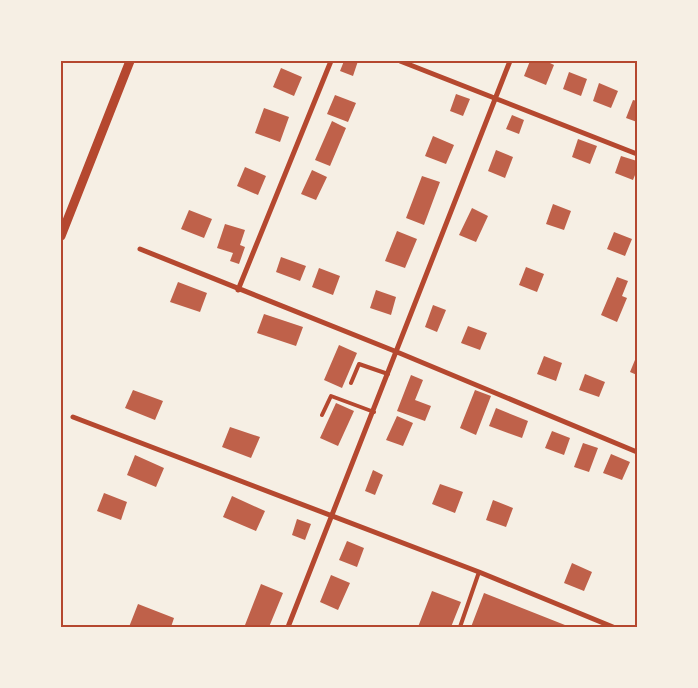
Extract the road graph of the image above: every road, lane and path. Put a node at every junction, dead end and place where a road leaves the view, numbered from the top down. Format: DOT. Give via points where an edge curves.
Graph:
graph roads {
  1 [pos="130,61"];
  2 [pos="331,61"];
  3 [pos="400,61"];
  4 [pos="510,61"];
  5 [pos="497,98"];
  6 [pos="637,154"];
  7 [pos="61,236"];
  8 [pos="140,250"];
  9 [pos="238,290"];
  10 [pos="397,352"];
  11 [pos="388,374"];
  12 [pos="351,383"];
  13 [pos="374,412"];
  14 [pos="322,415"];
  15 [pos="73,417"];
  16 [pos="637,452"];
  17 [pos="331,516"];
  18 [pos="479,572"];
  19 [pos="288,627"];
  20 [pos="460,627"];
  21 [pos="613,627"];
  1 -- 7 [label="street"];
  2 -- 9 [label="street"];
  3 -- 5 [label="street"];
  4 -- 5 [label="street"];
  5 -- 6 [label="street"];
  5 -- 10 [label="street"];
  8 -- 9 [label="street"];
  9 -- 10 [label="street"];
  10 -- 11 [label="street"];
  10 -- 16 [label="street"];
  11 -- 12 [label="lane" via="359,364"];
  11 -- 13 [label="street"];
  13 -- 14 [label="lane" via="330,396"];
  13 -- 17 [label="street"];
  15 -- 17 [label="street"];
  17 -- 18 [label="street"];
  17 -- 19 [label="street"];
  18 -- 20 [label="lane"];
  18 -- 21 [label="street"];
}
